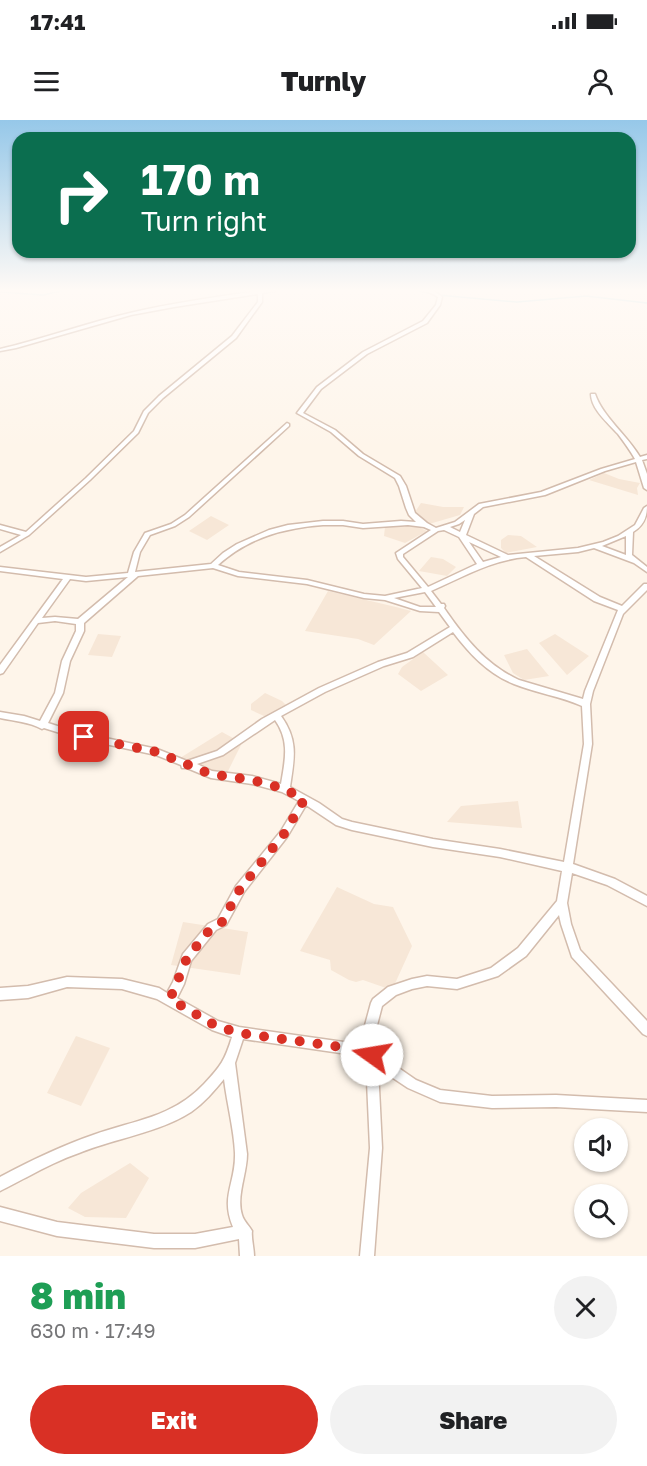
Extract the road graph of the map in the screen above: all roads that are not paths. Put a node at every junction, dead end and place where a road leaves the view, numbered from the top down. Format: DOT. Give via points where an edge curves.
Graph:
graph roads {
  1 [pos="38,342"];
  2 [pos="228,342"];
  3 [pos="385,342"];
  4 [pos="0,351"];
  5 [pos="593,395"];
  6 [pos="287,425"];
  7 [pos="647,457"];
  8 [pos="639,460"];
  9 [pos="647,488"];
  10 [pos="647,508"];
  11 [pos="471,511"];
  12 [pos="646,516"];
  13 [pos="425,526"];
  14 [pos="0,527"];
  15 [pos="440,529"];
  16 [pos="630,531"];
  17 [pos="27,534"];
  18 [pos="462,536"];
  19 [pos="596,546"];
  20 [pos="0,550"];
  21 [pos="526,555"];
  22 [pos="509,558"];
  23 [pos="633,561"];
  24 [pos="481,565"];
  25 [pos="213,566"];
  26 [pos="0,569"];
  27 [pos="647,570"];
  28 [pos="134,574"];
  29 [pos="67,578"];
  30 [pos="647,586"];
  31 [pos="429,589"];
  32 [pos="385,598"];
  33 [pos="441,606"];
  34 [pos="622,609"];
  35 [pos="37,621"];
  36 [pos="80,622"];
  37 [pos="454,628"];
  38 [pos="0,671"];
  39 [pos="586,704"];
  40 [pos="0,715"];
  41 [pos="276,715"];
  42 [pos="42,726"];
  43 [pos="185,765"];
  44 [pos="285,789"];
  45 [pos="304,800"];
  46 [pos="566,868"];
  47 [pos="647,901"];
  48 [pos="562,903"];
  49 [pos="0,994"];
  50 [pos="170,999"];
  51 [pos="647,1030"];
  52 [pos="239,1033"];
  53 [pos="372,1055"];
  54 [pos="229,1063"];
  55 [pos="647,1106"];
  56 [pos="0,1184"];
  57 [pos="0,1214"];
  58 [pos="245,1231"];
  59 [pos="247,1256"];
  60 [pos="367,1256"];
  1 -- 4 [label="street"];
  2 -- 17 [label="street" via="161,397 113,456"];
  3 -- 13 [label="street" via="319,388 300,413 398,477 408,507"];
  5 -- 8 [label="street" via="599,410"];
  6 -- 28 [label="street" via="187,516 145,536 137,552"];
  7 -- 8 [label="street"];
  8 -- 9 [label="street"];
  8 -- 11 [label="street" via="596,472 543,494 484,504"];
  10 -- 12 [label="street"];
  11 -- 15 [label="street" via="457,523"];
  11 -- 18 [label="street"];
  12 -- 16 [label="street"];
  13 -- 15 [label="street"];
  13 -- 25 [label="street" via="339,523 284,528 238,544"];
  14 -- 17 [label="street"];
  15 -- 18 [label="street"];
  15 -- 31 [label="street" via="399,553"];
  16 -- 19 [label="street"];
  16 -- 23 [label="street" via="629,556"];
  17 -- 20 [label="street"];
  18 -- 22 [label="street"];
  18 -- 24 [label="street"];
  19 -- 21 [label="street"];
  19 -- 23 [label="street"];
  21 -- 22 [label="street"];
  21 -- 34 [label="street" via="597,599"];
  22 -- 24 [label="street"];
  23 -- 27 [label="street"];
  24 -- 31 [label="street"];
  25 -- 28 [label="street"];
  25 -- 32 [label="street" via="238,574 307,582"];
  26 -- 29 [label="street"];
  28 -- 29 [label="street"];
  28 -- 36 [label="street"];
  29 -- 35 [label="street"];
  30 -- 34 [label="street"];
  31 -- 32 [label="street"];
  31 -- 33 [label="street"];
  32 -- 33 [label="street" via="427,610 438,610"];
  33 -- 37 [label="street"];
  34 -- 39 [label="street"];
  35 -- 36 [label="street"];
  35 -- 38 [label="street"];
  36 -- 42 [label="street" via="58,693"];
  37 -- 39 [label="street" via="481,658 506,677"];
  37 -- 41 [label="street" via="410,655 356,674"];
  39 -- 46 [label="street" via="588,744"];
  40 -- 42 [label="street"];
  41 -- 43 [label="street" via="227,749"];
  41 -- 44 [label="street" via="290,740"];
  42 -- 43 [label="street" via="157,752"];
  43 -- 44 [label="street"];
  44 -- 45 [label="street"];
  45 -- 46 [label="street" via="352,826"];
  45 -- 50 [label="street" via="284,834 240,889 222,922 212,927 187,958"];
  46 -- 47 [label="street" via="611,882"];
  46 -- 48 [label="street"];
  48 -- 51 [label="street" via="576,953"];
  48 -- 53 [label="street" via="531,943 494,972 457,984 412,984 384,995 371,1021"];
  49 -- 50 [label="street" via="67,982 112,983"];
  50 -- 52 [label="street" via="216,1026"];
  52 -- 53 [label="street" via="363,1050"];
  52 -- 54 [label="street"];
  53 -- 55 [label="street" via="422,1089 452,1099"];
  53 -- 60 [label="street" via="376,1148"];
  54 -- 56 [label="street" via="194,1104 179,1114 75,1148"];
  54 -- 58 [label="street" via="241,1156 234,1207 236,1219"];
  57 -- 58 [label="street" via="57,1229 154,1241 195,1241"];
  58 -- 59 [label="street"];
}
